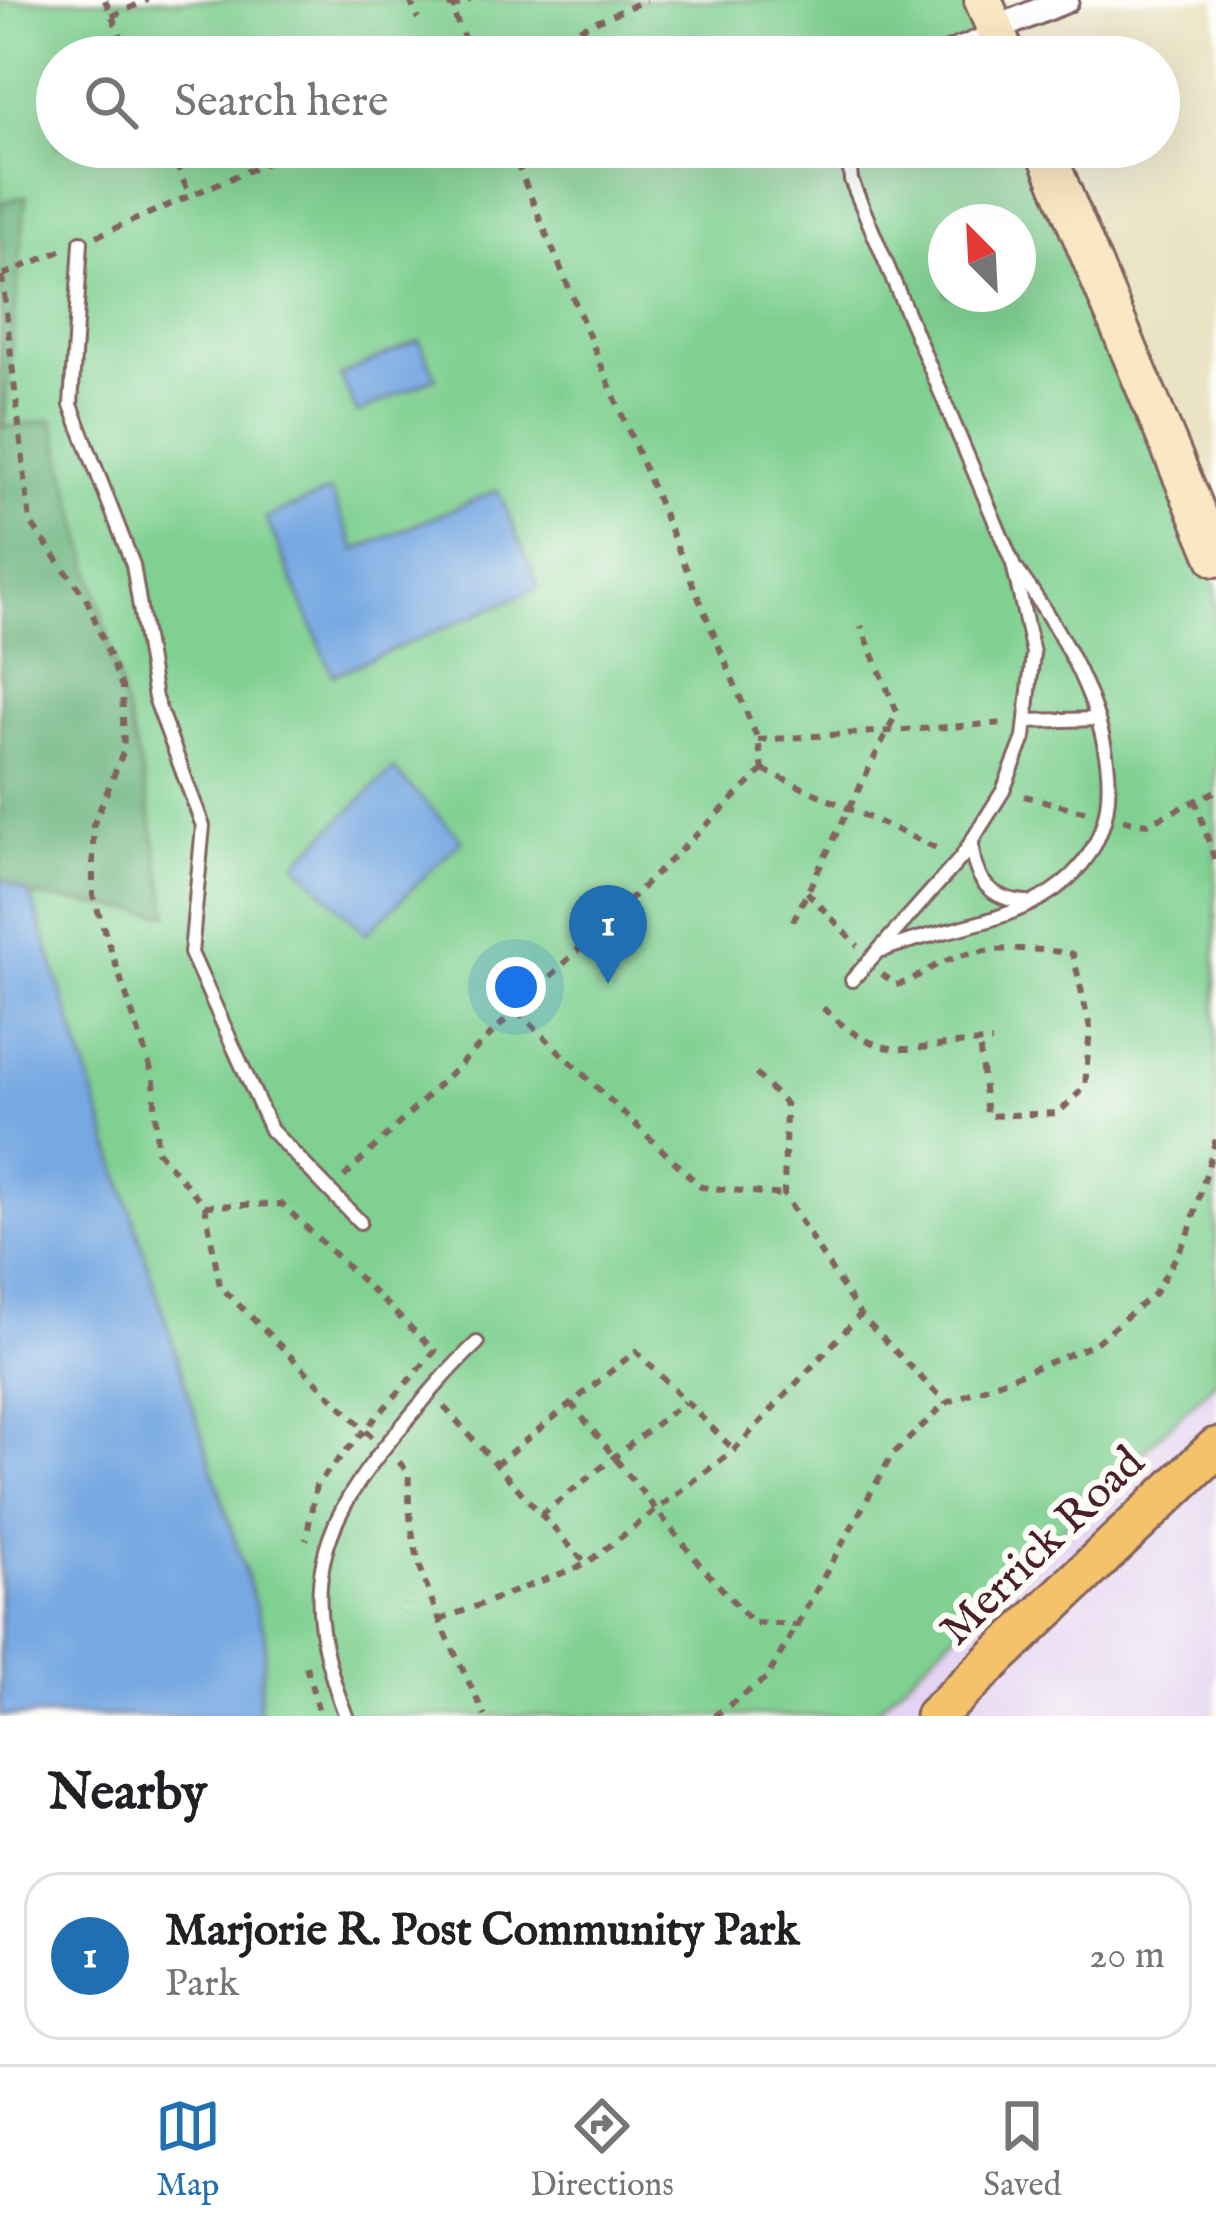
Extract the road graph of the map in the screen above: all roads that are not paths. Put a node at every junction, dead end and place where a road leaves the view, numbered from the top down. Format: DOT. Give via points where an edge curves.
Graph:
graph roads {
  1 [pos="1066,0"];
  2 [pos="995,29"];
  3 [pos="850,168"];
  4 [pos="1053,168"];
  5 [pos="81,242"];
  6 [pos="1216,558"];
  7 [pos="1013,564"];
  8 [pos="1098,719"];
  9 [pos="1027,721"];
  10 [pos="972,842"];
  11 [pos="1034,902"];
  12 [pos="878,951"];
  13 [pos="852,980"];
  14 [pos="360,1222"];
  15 [pos="477,1343"];
  16 [pos="1216,1448"];
  17 [pos="346,1716"];
  18 [pos="935,1716"];
  1 -- 2 [label="street"];
  3 -- 7 [label="lane"];
  4 -- 6 [label="street"];
  5 -- 14 [label="lane" via="71,405 133,565 155,698 203,826 191,953 271,1130"];
  7 -- 8 [label="lane" via="1060,628"];
  7 -- 9 [label="lane" via="1033,653"];
  8 -- 9 [label="lane"];
  8 -- 11 [label="lane" via="1111,772 1108,818 1083,860"];
  9 -- 10 [label="lane" via="1003,791"];
  10 -- 11 [label="lane" via="975,871 987,888"];
  10 -- 12 [label="lane"];
  11 -- 12 [label="lane"];
  12 -- 13 [label="lane"];
  15 -- 17 [label="lane" via="350,1489 323,1555 320,1620"];
  16 -- 18 [label="main road, Merrick Road"];
}
